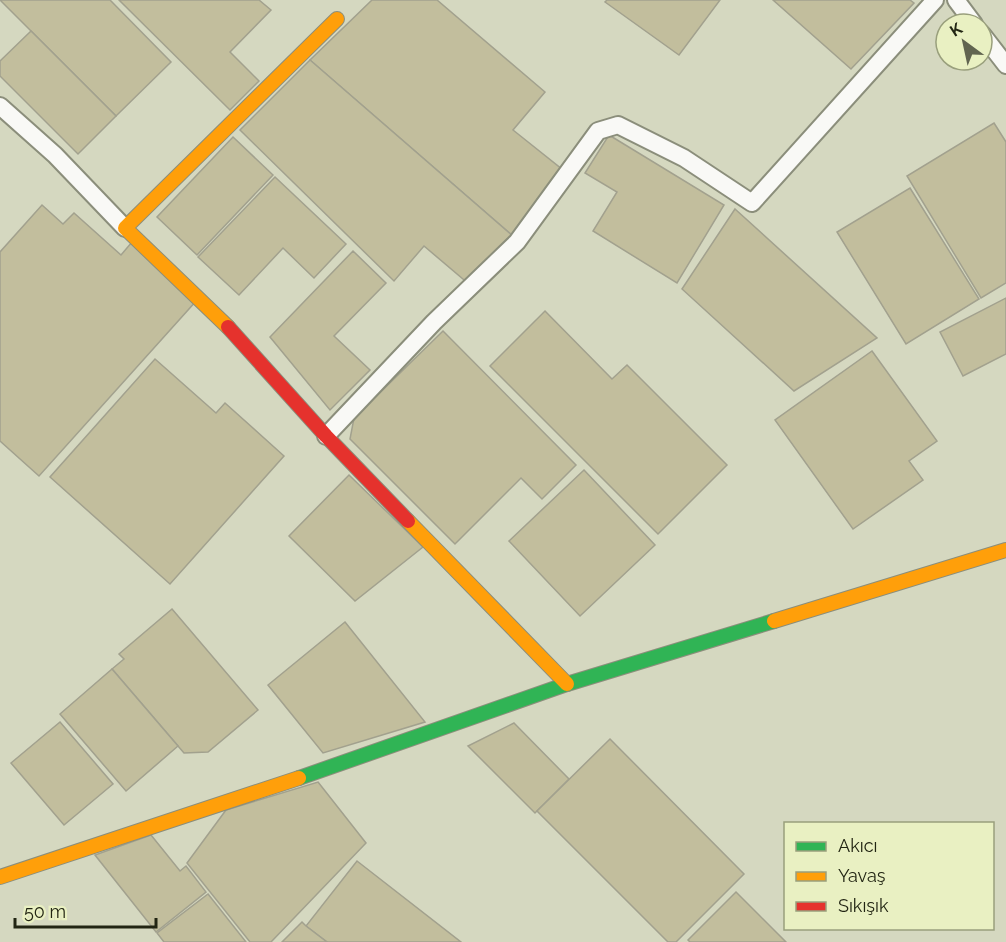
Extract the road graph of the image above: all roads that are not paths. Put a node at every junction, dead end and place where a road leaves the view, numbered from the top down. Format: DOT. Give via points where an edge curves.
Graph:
graph roads {
  1 [pos="935,0"];
  2 [pos="337,19"];
  3 [pos="994,50"];
  4 [pos="1006,65"];
  5 [pos="0,106"];
  6 [pos="125,228"];
  7 [pos="326,436"];
  8 [pos="1006,550"];
  9 [pos="567,684"];
  10 [pos="0,877"];
  1 -- 7 [label="street" via="752,203 684,158 618,124 598,131 517,242 434,322"];
  2 -- 6 [label="street"];
  3 -- 4 [label="street"];
  5 -- 6 [label="street" via="55,155"];
  6 -- 7 [label="street" via="214,311"];
  7 -- 9 [label="street"];
  8 -- 9 [label="street"];
  9 -- 10 [label="street" via="238,800"];
}
